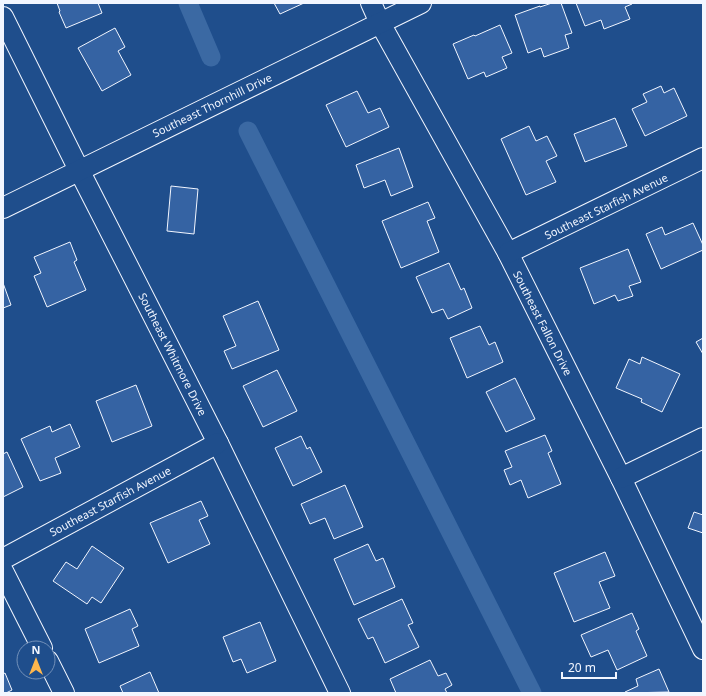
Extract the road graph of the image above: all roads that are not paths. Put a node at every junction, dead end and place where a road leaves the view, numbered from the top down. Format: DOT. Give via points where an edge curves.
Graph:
graph roads {
  1 [pos="371,3"];
  2 [pos="421,3"];
  3 [pos="3,18"];
  4 [pos="380,23"];
  5 [pos="703,158"];
  6 [pos="79,170"];
  7 [pos="3,208"];
  8 [pos="508,253"];
  9 [pos="703,438"];
  10 [pos="218,443"];
  11 [pos="621,478"];
  12 [pos="3,559"];
  13 [pos="3,571"];
  14 [pos="38,640"];
  15 [pos="703,649"];
  16 [pos="56,677"];
  17 [pos="64,693"];
  18 [pos="340,693"];
  1 -- 4 [label="street, Southeast Fallon Drive"];
  2 -- 4 [label="street, Southeast Thornhill Drive"];
  3 -- 6 [label="street, Southeast Whitmore Drive"];
  4 -- 6 [label="street, Southeast Thornhill Drive"];
  4 -- 8 [label="street, Southeast Fallon Drive"];
  5 -- 8 [label="street, Southeast Starfish Avenue"];
  6 -- 7 [label="street, Southeast Thornhill Drive"];
  6 -- 10 [label="street, Southeast Whitmore Drive"];
  8 -- 11 [label="street, Southeast Fallon Drive"];
  9 -- 11 [label="street"];
  10 -- 12 [label="street, Southeast Starfish Avenue"];
  10 -- 18 [label="street, Southeast Whitmore Drive"];
  11 -- 15 [label="street, Southeast Fallon Drive"];
  13 -- 14 [label="street"];
  16 -- 17 [label="street"];
}
